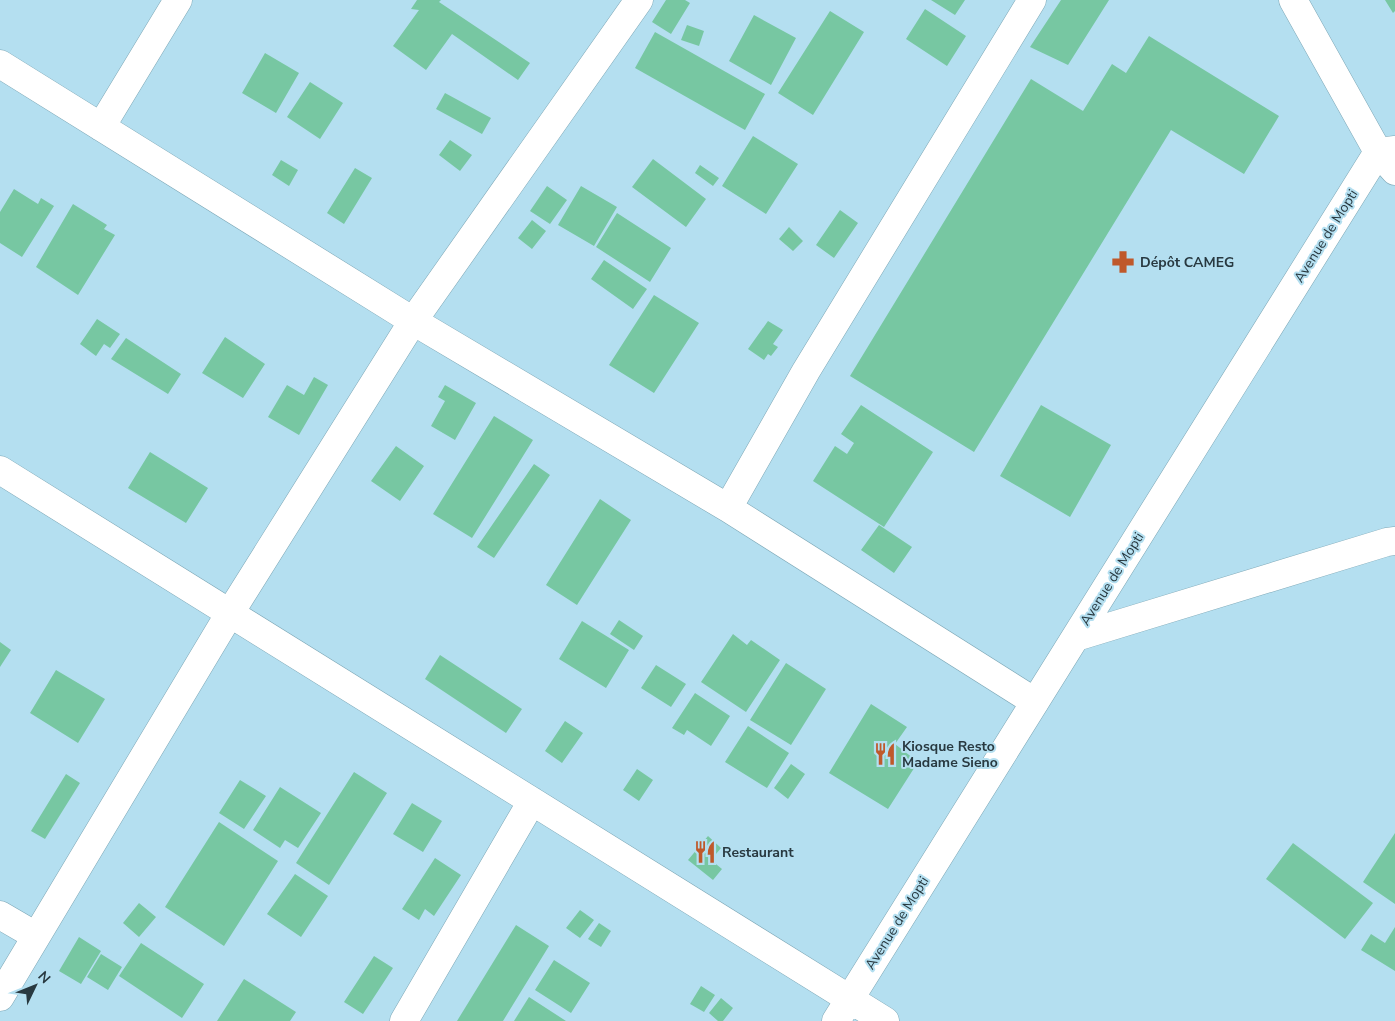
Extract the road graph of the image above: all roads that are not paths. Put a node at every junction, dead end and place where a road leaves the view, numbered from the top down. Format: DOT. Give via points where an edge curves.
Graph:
graph roads {
  1 [pos="178,0"];
  2 [pos="639,0"];
  3 [pos="1032,0"];
  4 [pos="1293,0"];
  5 [pos="0,64"];
  6 [pos="101,127"];
  7 [pos="1389,157"];
  8 [pos="413,321"];
  9 [pos="0,470"];
  10 [pos="728,508"];
  11 [pos="1395,541"];
  12 [pos="230,614"];
  13 [pos="1076,637"];
  14 [pos="1035,702"];
  15 [pos="532,801"];
  16 [pos="0,915"];
  17 [pos="36,936"];
  18 [pos="0,996"];
  19 [pos="843,1010"];
  20 [pos="404,1021"];
  21 [pos="884,1021"];
  1 -- 6 [label="street"];
  2 -- 8 [label="street"];
  3 -- 10 [label="street" via="806,371"];
  4 -- 7 [label="street"];
  5 -- 6 [label="street"];
  6 -- 8 [label="street"];
  7 -- 13 [label="street, Avenue de Mopti"];
  8 -- 10 [label="street"];
  8 -- 12 [label="street"];
  9 -- 12 [label="street"];
  10 -- 14 [label="street"];
  11 -- 13 [label="street"];
  12 -- 15 [label="street"];
  12 -- 17 [label="street"];
  13 -- 14 [label="street, Avenue de Mopti"];
  14 -- 19 [label="street, Avenue de Mopti"];
  15 -- 19 [label="street"];
  15 -- 20 [label="street"];
  16 -- 17 [label="street"];
  17 -- 18 [label="street"];
  19 -- 21 [label="street"];
}
